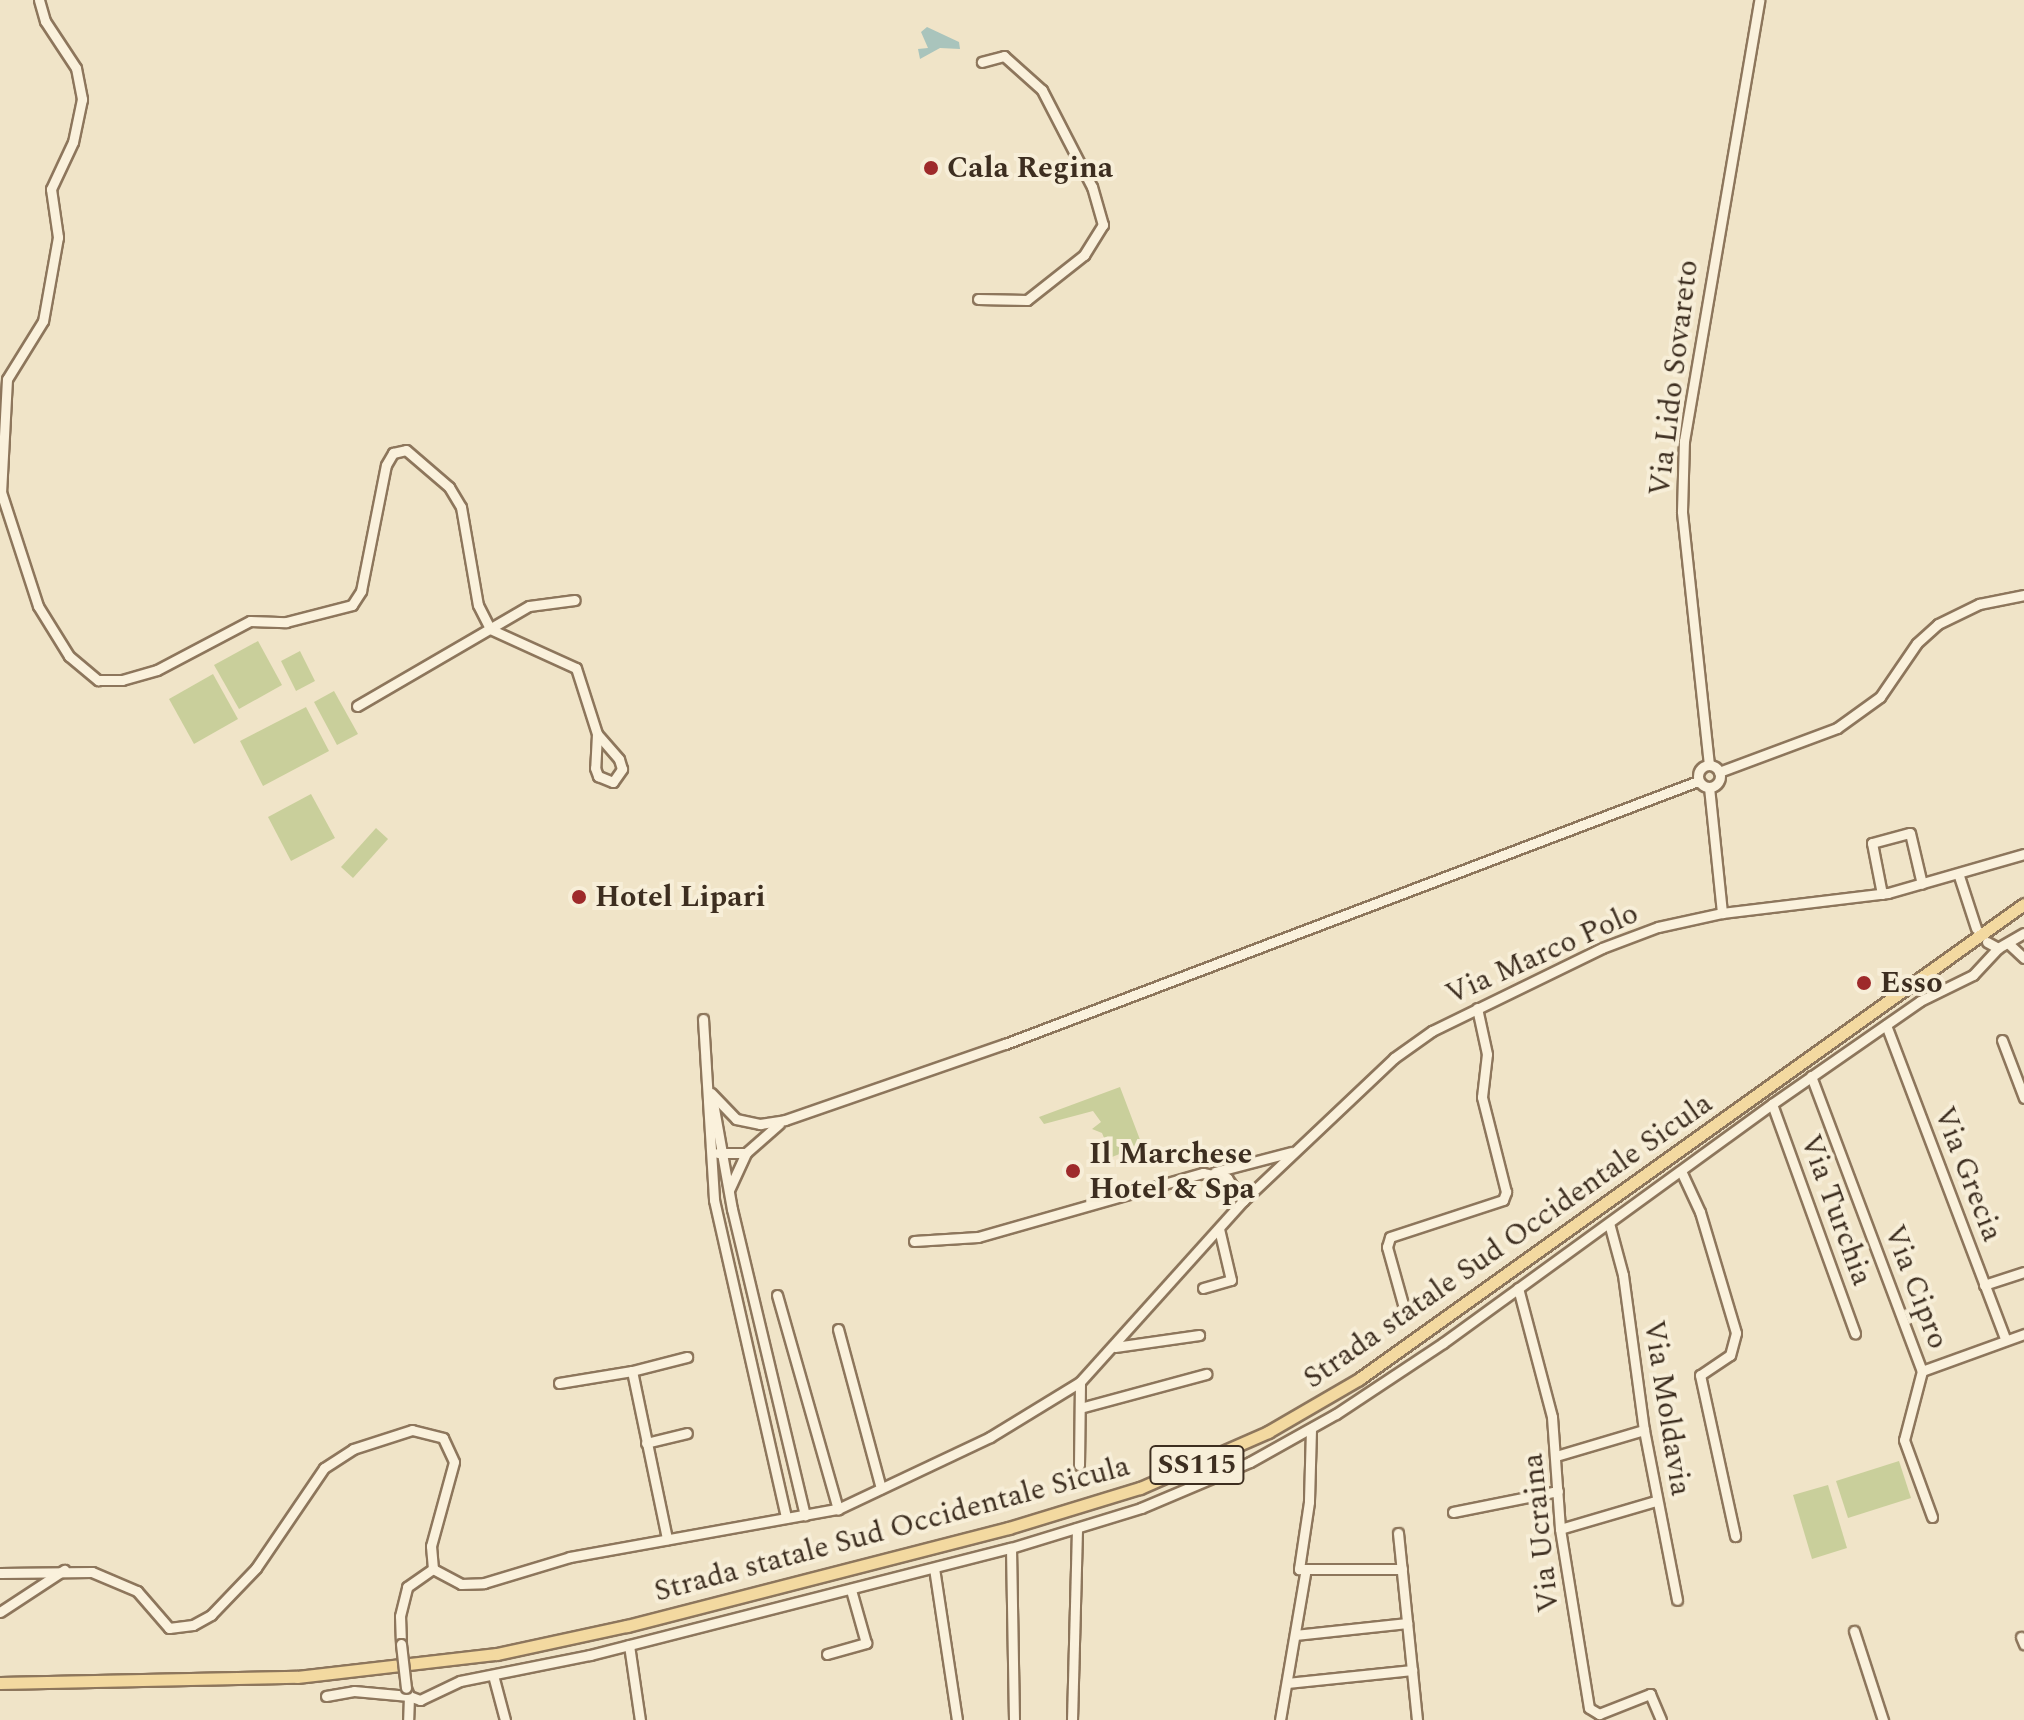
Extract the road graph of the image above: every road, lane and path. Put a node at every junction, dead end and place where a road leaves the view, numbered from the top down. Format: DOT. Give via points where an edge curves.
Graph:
graph roads {
  1 [pos="39,0"];
  2 [pos="1759,0"];
  3 [pos="982,62"];
  4 [pos="978,299"];
  5 [pos="2024,595"];
  6 [pos="575,600"];
  7 [pos="490,629"];
  8 [pos="357,706"];
  9 [pos="597,734"];
  10 [pos="1709,765"];
  11 [pos="1719,772"];
  12 [pos="1698,781"];
  13 [pos="1709,787"];
  14 [pos="2024,854"];
  15 [pos="1959,876"];
  16 [pos="1922,884"];
  17 [pos="1882,894"];
  18 [pos="2024,904"];
  19 [pos="1722,913"];
  20 [pos="1976,928"];
  21 [pos="2024,933"];
  22 [pos="1987,942"];
  23 [pos="2010,945"];
  24 [pos="1998,948"];
  25 [pos="2024,958"];
  26 [pos="1477,1008"];
  27 [pos="703,1019"];
  28 [pos="1886,1025"];
  29 [pos="2002,1040"];
  30 [pos="2024,1060"];
  31 [pos="2012,1065"];
  32 [pos="707,1073"];
  33 [pos="1811,1076"];
  34 [pos="711,1093"];
  35 [pos="2024,1098"];
  36 [pos="1772,1104"];
  37 [pos="736,1119"];
  38 [pos="785,1120"];
  39 [pos="717,1128"];
  40 [pos="708,1143"];
  41 [pos="1294,1151"];
  42 [pos="746,1153"];
  43 [pos="721,1155"];
  44 [pos="1681,1171"];
  45 [pos="1215,1172"];
  46 [pos="728,1192"];
  47 [pos="1243,1201"];
  48 [pos="1609,1223"];
  49 [pos="1219,1229"];
  50 [pos="914,1241"];
  51 [pos="2024,1272"];
  52 [pos="1984,1285"];
  53 [pos="1203,1288"];
  54 [pos="1518,1288"];
  55 [pos="777,1295"];
  56 [pos="1406,1315"];
  57 [pos="838,1329"];
  58 [pos="1855,1333"];
  59 [pos="2024,1334"];
  60 [pos="1199,1335"];
  61 [pos="2005,1339"];
  62 [pos="1115,1347"];
  63 [pos="687,1357"];
  64 [pos="632,1371"];
  65 [pos="1922,1371"];
  66 [pos="1206,1374"];
  67 [pos="1080,1382"];
  68 [pos="559,1383"];
  69 [pos="1080,1408"];
  70 [pos="1311,1429"];
  71 [pos="1644,1430"];
  72 [pos="687,1433"];
  73 [pos="646,1443"];
  74 [pos="1556,1456"];
  75 [pos="1079,1465"];
  76 [pos="881,1488"];
  77 [pos="1558,1491"];
  78 [pos="1656,1501"];
  79 [pos="838,1509"];
  80 [pos="1453,1512"];
  81 [pos="805,1515"];
  82 [pos="1932,1517"];
  83 [pos="786,1518"];
  84 [pos="1077,1528"];
  85 [pos="1560,1529"];
  86 [pos="1398,1533"];
  87 [pos="1735,1536"];
  88 [pos="667,1539"];
  89 [pos="1011,1548"];
  90 [pos="934,1568"];
  91 [pos="65,1569"];
  92 [pos="433,1569"];
  93 [pos="1402,1569"];
  94 [pos="0,1573"];
  95 [pos="1305,1573"];
  96 [pos="851,1590"];
  97 [pos="1677,1600"];
  98 [pos="0,1612"];
  99 [pos="1407,1623"];
  100 [pos="1854,1631"];
  101 [pos="1295,1635"];
  102 [pos="629,1645"];
  103 [pos="827,1654"];
  104 [pos="1412,1670"];
  105 [pos="493,1675"];
  106 [pos="0,1683"];
  107 [pos="1287,1683"];
  108 [pos="408,1692"];
  109 [pos="326,1696"];
  110 [pos="408,1720"];
  111 [pos="505,1720"];
  112 [pos="640,1720"];
  113 [pos="957,1720"];
  114 [pos="1014,1720"];
  115 [pos="1072,1720"];
  116 [pos="1280,1720"];
  117 [pos="1417,1720"];
  118 [pos="1661,1720"];
  119 [pos="1883,1720"];
  1 -- 7 [label="street" via="45,21 76,68 81,114 50,197 58,237 43,321 7,379 1,492 49,628 86,672 107,682 157,670 250,621 286,622 352,605 361,591 386,465 393,453 406,450 449,487 461,507 478,605"];
  2 -- 10 [label="street, Via Lido Sovareto" via="1684,441 1682,511"];
  3 -- 4 [label="street" via="1004,56 1042,90 1092,187 1103,225 1084,255 1027,300"];
  5 -- 11 [label="street" via="1979,604 1938,624 1917,643 1880,697 1837,728"];
  6 -- 7 [label="street" via="545,601"];
  7 -- 8 [label="street"];
  7 -- 9 [label="street" via="576,668"];
  9 -- 9 [label="street" via="598,776 613,782 622,769 619,759"];
  10 -- 11 [label="street"];
  10 -- 12 [label="street" via="1699,770"];
  11 -- 13 [label="street" via="1718,782"];
  12 -- 13 [label="street"];
  12 -- 38 [label="street" via="1005,1044"];
  13 -- 19 [label="street"];
  14 -- 15 [label="street, Via Marco Polo"];
  15 -- 16 [label="street, Via Marco Polo"];
  15 -- 20 [label="street"];
  16 -- 17 [label="street, Via Marco Polo"];
  16 -- 17 [label="street" via="1910,833 1872,843"];
  17 -- 19 [label="street, Via Marco Polo"];
  18 -- 106 [label="main road, Strada statale Sud Occidentale Sicula / SS115" via="1408,1346 1268,1432 1194,1466 1023,1524 627,1626 440,1663 225,1681"];
  19 -- 26 [label="street, Via Marco Polo" via="1625,939"];
  21 -- 23 [label="street"];
  22 -- 24 [label="street"];
  23 -- 24 [label="street"];
  23 -- 25 [label="street"];
  24 -- 28 [label="street" via="1973,975 1951,982"];
  26 -- 41 [label="street, Via Marco Polo" via="1414,1043"];
  26 -- 56 [label="street" via="1487,1054 1482,1097 1506,1192 1503,1200 1390,1237 1387,1247"];
  27 -- 32 [label="street"];
  28 -- 33 [label="street"];
  28 -- 52 [label="street, Via Grecia"];
  29 -- 31 [label="street"];
  30 -- 31 [label="street"];
  31 -- 35 [label="street"];
  32 -- 34 [label="street"];
  32 -- 40 [label="street"];
  33 -- 36 [label="street"];
  33 -- 65 [label="street, Via Cipro"];
  34 -- 37 [label="street"];
  34 -- 39 [label="street"];
  36 -- 44 [label="street"];
  36 -- 58 [label="street, Via Turchia"];
  37 -- 38 [label="street" via="760,1124"];
  37 -- 39 [label="street"];
  38 -- 42 [label="street"];
  39 -- 40 [label="street"];
  39 -- 43 [label="street"];
  40 -- 43 [label="street"];
  40 -- 83 [label="street" via="717,1214"];
  41 -- 45 [label="street"];
  41 -- 47 [label="street, Via Marco Polo"];
  42 -- 43 [label="street"];
  42 -- 46 [label="street"];
  43 -- 46 [label="street"];
  44 -- 48 [label="street"];
  44 -- 87 [label="street" via="1700,1212 1736,1333 1730,1355 1700,1375"];
  45 -- 47 [label="street"];
  45 -- 50 [label="street" via="978,1237"];
  46 -- 81 [label="street"];
  47 -- 49 [label="street, Via Marco Polo"];
  48 -- 54 [label="street"];
  48 -- 71 [label="street, Via Moldavia" via="1623,1275"];
  49 -- 53 [label="street" via="1231,1280"];
  49 -- 62 [label="street, Via Marco Polo"];
  51 -- 52 [label="street"];
  52 -- 61 [label="street, Via Grecia"];
  54 -- 70 [label="street"];
  54 -- 74 [label="street, Via Ucraina" via="1552,1417"];
  55 -- 79 [label="street"];
  57 -- 76 [label="street"];
  59 -- 61 [label="street"];
  60 -- 62 [label="street"];
  61 -- 65 [label="street"];
  62 -- 67 [label="street, Via Marco Polo"];
  63 -- 64 [label="street"];
  64 -- 68 [label="street"];
  64 -- 73 [label="street"];
  65 -- 82 [label="street, Via Cipro" via="1904,1440"];
  66 -- 69 [label="street"];
  67 -- 69 [label="street"];
  67 -- 76 [label="street, Via Marco Polo" via="990,1437"];
  69 -- 75 [label="street"];
  70 -- 84 [label="street" via="1196,1487"];
  70 -- 95 [label="street" via="1309,1502 1297,1557"];
  71 -- 74 [label="street"];
  71 -- 78 [label="street, Via Moldavia"];
  72 -- 73 [label="street"];
  73 -- 88 [label="street"];
  74 -- 77 [label="street, Via Ucraina"];
  76 -- 79 [label="street, Via Marco Polo"];
  77 -- 80 [label="street"];
  77 -- 85 [label="street, Via Ucraina"];
  78 -- 85 [label="street"];
  78 -- 97 [label="street, Via Moldavia"];
  79 -- 81 [label="street, Via Marco Polo"];
  81 -- 83 [label="street, Via Marco Polo"];
  83 -- 88 [label="street, Via Marco Polo"];
  84 -- 89 [label="street"];
  84 -- 115 [label="street"];
  85 -- 118 [label="street, Via Ucraina" via="1589,1708 1599,1714 1650,1694"];
  86 -- 93 [label="street"];
  88 -- 92 [label="street, Via Marco Polo" via="570,1557 472,1584"];
  89 -- 90 [label="street"];
  89 -- 114 [label="street"];
  90 -- 96 [label="street"];
  90 -- 113 [label="street"];
  91 -- 92 [label="street" via="117,1580 137,1591 169,1628 193,1625 211,1615 256,1568 324,1468 365,1444 412,1430 443,1438 454,1462 431,1546"];
  91 -- 94 [label="street"];
  91 -- 98 [label="street"];
  92 -- 108 [label="street, bridge" via="414,1579 403,1598 401,1644"];
  93 -- 95 [label="street"];
  93 -- 99 [label="street"];
  95 -- 101 [label="street"];
  96 -- 102 [label="street"];
  96 -- 103 [label="street" via="866,1643"];
  99 -- 101 [label="street"];
  99 -- 104 [label="street"];
  100 -- 119 [label="street"];
  101 -- 107 [label="street"];
  102 -- 105 [label="street"];
  102 -- 112 [label="street"];
  104 -- 107 [label="street"];
  104 -- 117 [label="street"];
  105 -- 108 [label="street" via="460,1681 427,1698"];
  105 -- 111 [label="street"];
  107 -- 116 [label="street"];
  108 -- 109 [label="street"];
  108 -- 110 [label="street"];
}
